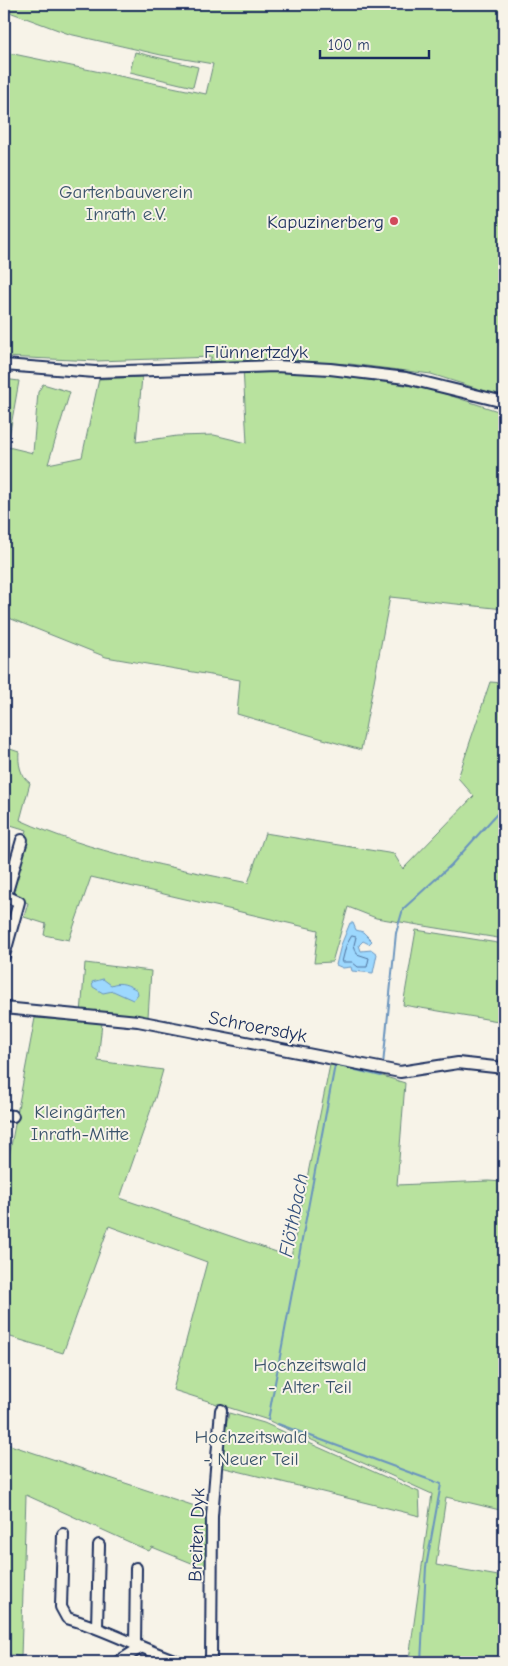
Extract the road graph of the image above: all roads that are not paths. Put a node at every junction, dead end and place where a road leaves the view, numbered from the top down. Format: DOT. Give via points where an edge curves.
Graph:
graph roads {
  1 [pos="4,365"];
  2 [pos="504,402"];
  3 [pos="22,840"];
  4 [pos="5,895"];
  5 [pos="4,956"];
  6 [pos="4,1008"];
  7 [pos="504,1068"];
  8 [pos="220,1410"];
  9 [pos="63,1534"];
  10 [pos="99,1545"];
  11 [pos="136,1568"];
  12 [pos="97,1627"];
  13 [pos="137,1646"];
  14 [pos="118,1662"];
  15 [pos="180,1662"];
  16 [pos="211,1662"];
  1 -- 2 [label="street, Flünnertzdyk" via="95,372 275,366 330,369 406,378"];
  3 -- 4 [label="street"];
  4 -- 5 [label="street" via="18,902"];
  6 -- 7 [label="street, Schroersdyk" via="138,1021 400,1072 458,1063"];
  8 -- 16 [label="street, Breiten Dyk" via="212,1516"];
  9 -- 12 [label="street" via="61,1607 67,1618"];
  10 -- 12 [label="street"];
  11 -- 13 [label="street"];
  12 -- 13 [label="street"];
  13 -- 14 [label="street"];
  13 -- 15 [label="street"];
}
